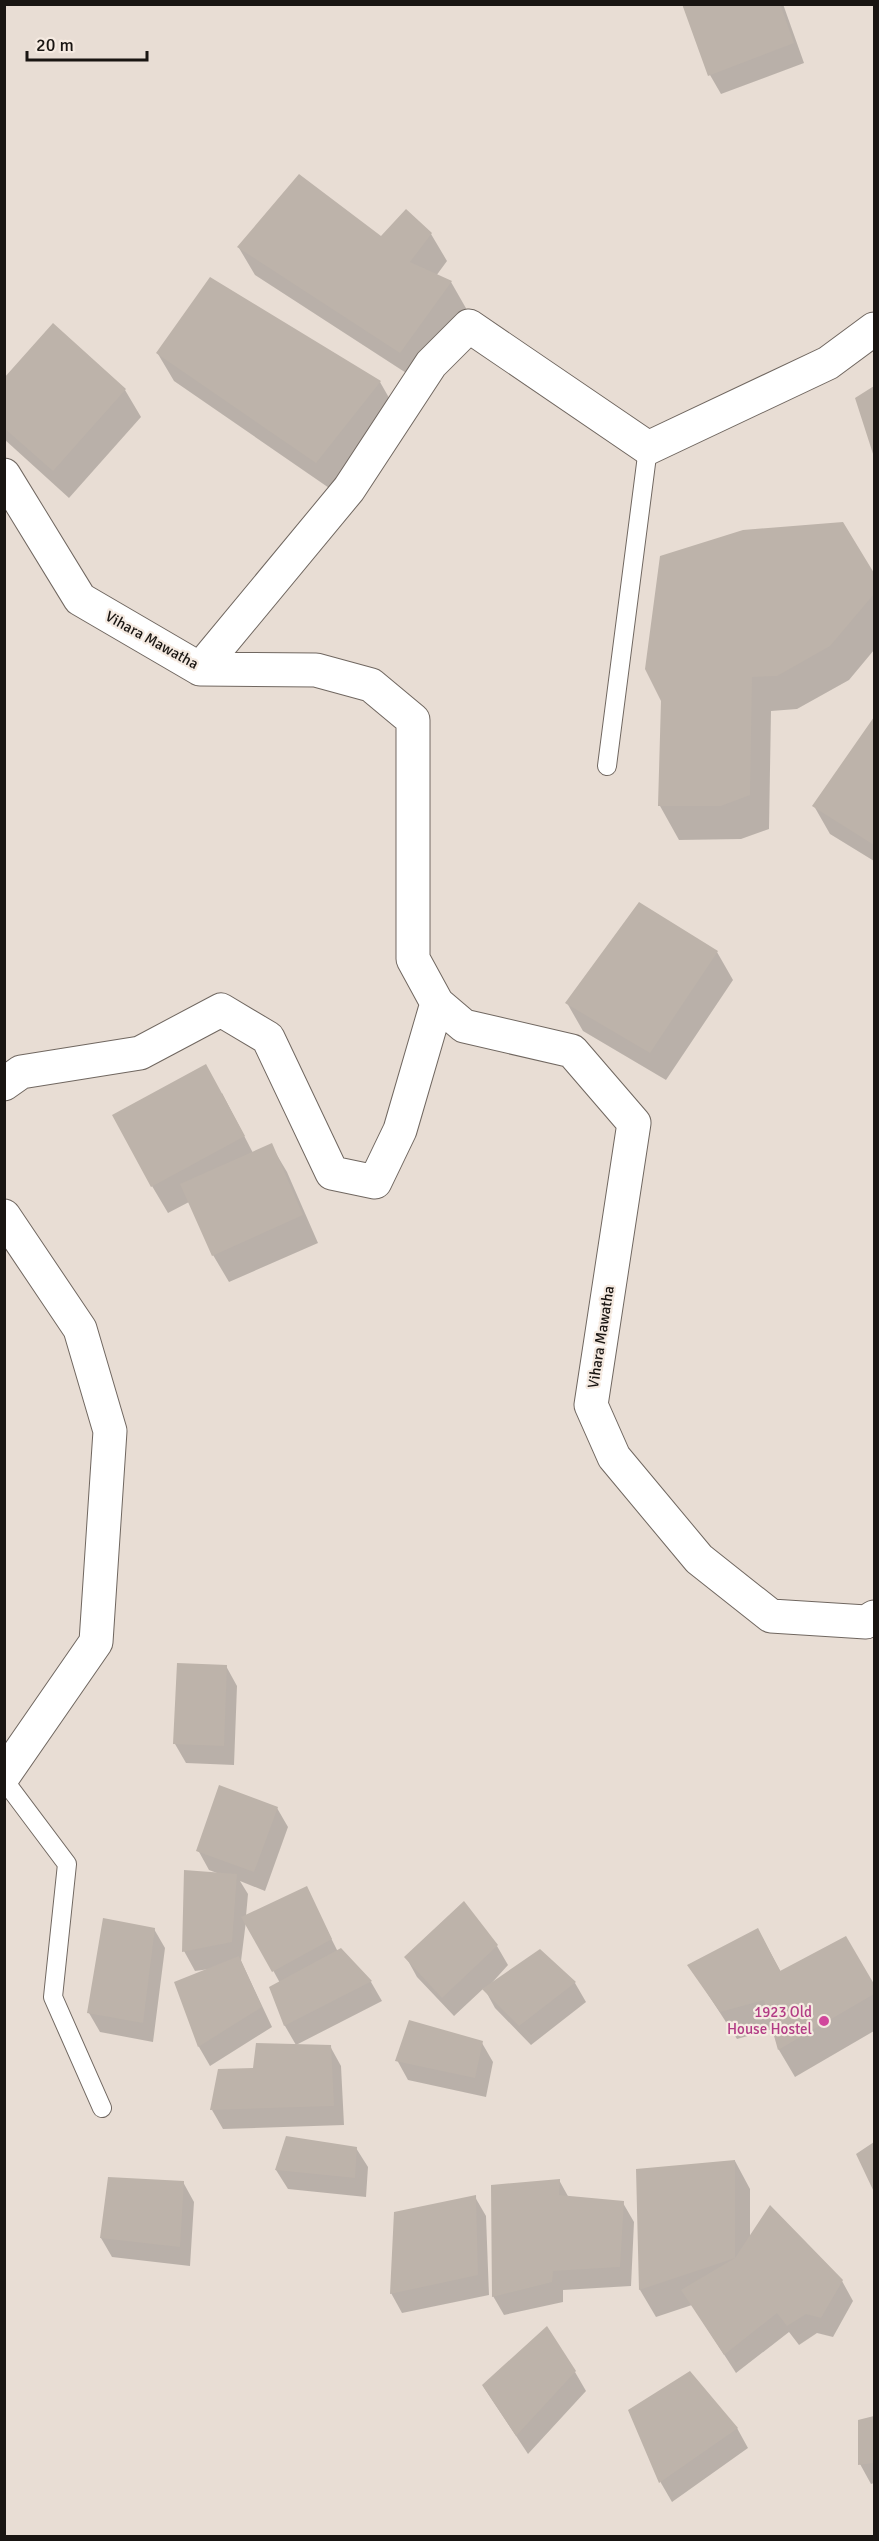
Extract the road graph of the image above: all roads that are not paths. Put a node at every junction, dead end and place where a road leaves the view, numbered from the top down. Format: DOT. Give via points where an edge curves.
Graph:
graph roads {
  1 [pos="874,329"];
  2 [pos="648,448"];
  3 [pos="4,476"];
  4 [pos="200,669"];
  5 [pos="607,766"];
  6 [pos="437,1003"];
  7 [pos="10,1072"];
  8 [pos="4,1216"];
  9 [pos="874,1617"];
  10 [pos="4,1775"];
  11 [pos="4,1780"];
  12 [pos="102,2108"];
  1 -- 2 [label="street" via="828,363"];
  2 -- 4 [label="street" via="469,326 431,364 349,489"];
  2 -- 5 [label="lane"];
  3 -- 4 [label="street, Vihara Mawatha" via="80,599"];
  4 -- 6 [label="street, Vihara Mawatha" via="316,670 371,685 413,720 413,959"];
  6 -- 7 [label="street" via="400,1130 375,1182 332,1173 268,1038 221,1010 140,1053"];
  6 -- 9 [label="street, Vihara Mawatha" via="464,1026 572,1051 634,1124 591,1405 615,1457 699,1558 771,1616 866,1622"];
  8 -- 10 [label="street" via="80,1329 110,1431 96,1642"];
  11 -- 12 [label="lane" via="68,1864 53,1997"];
}
